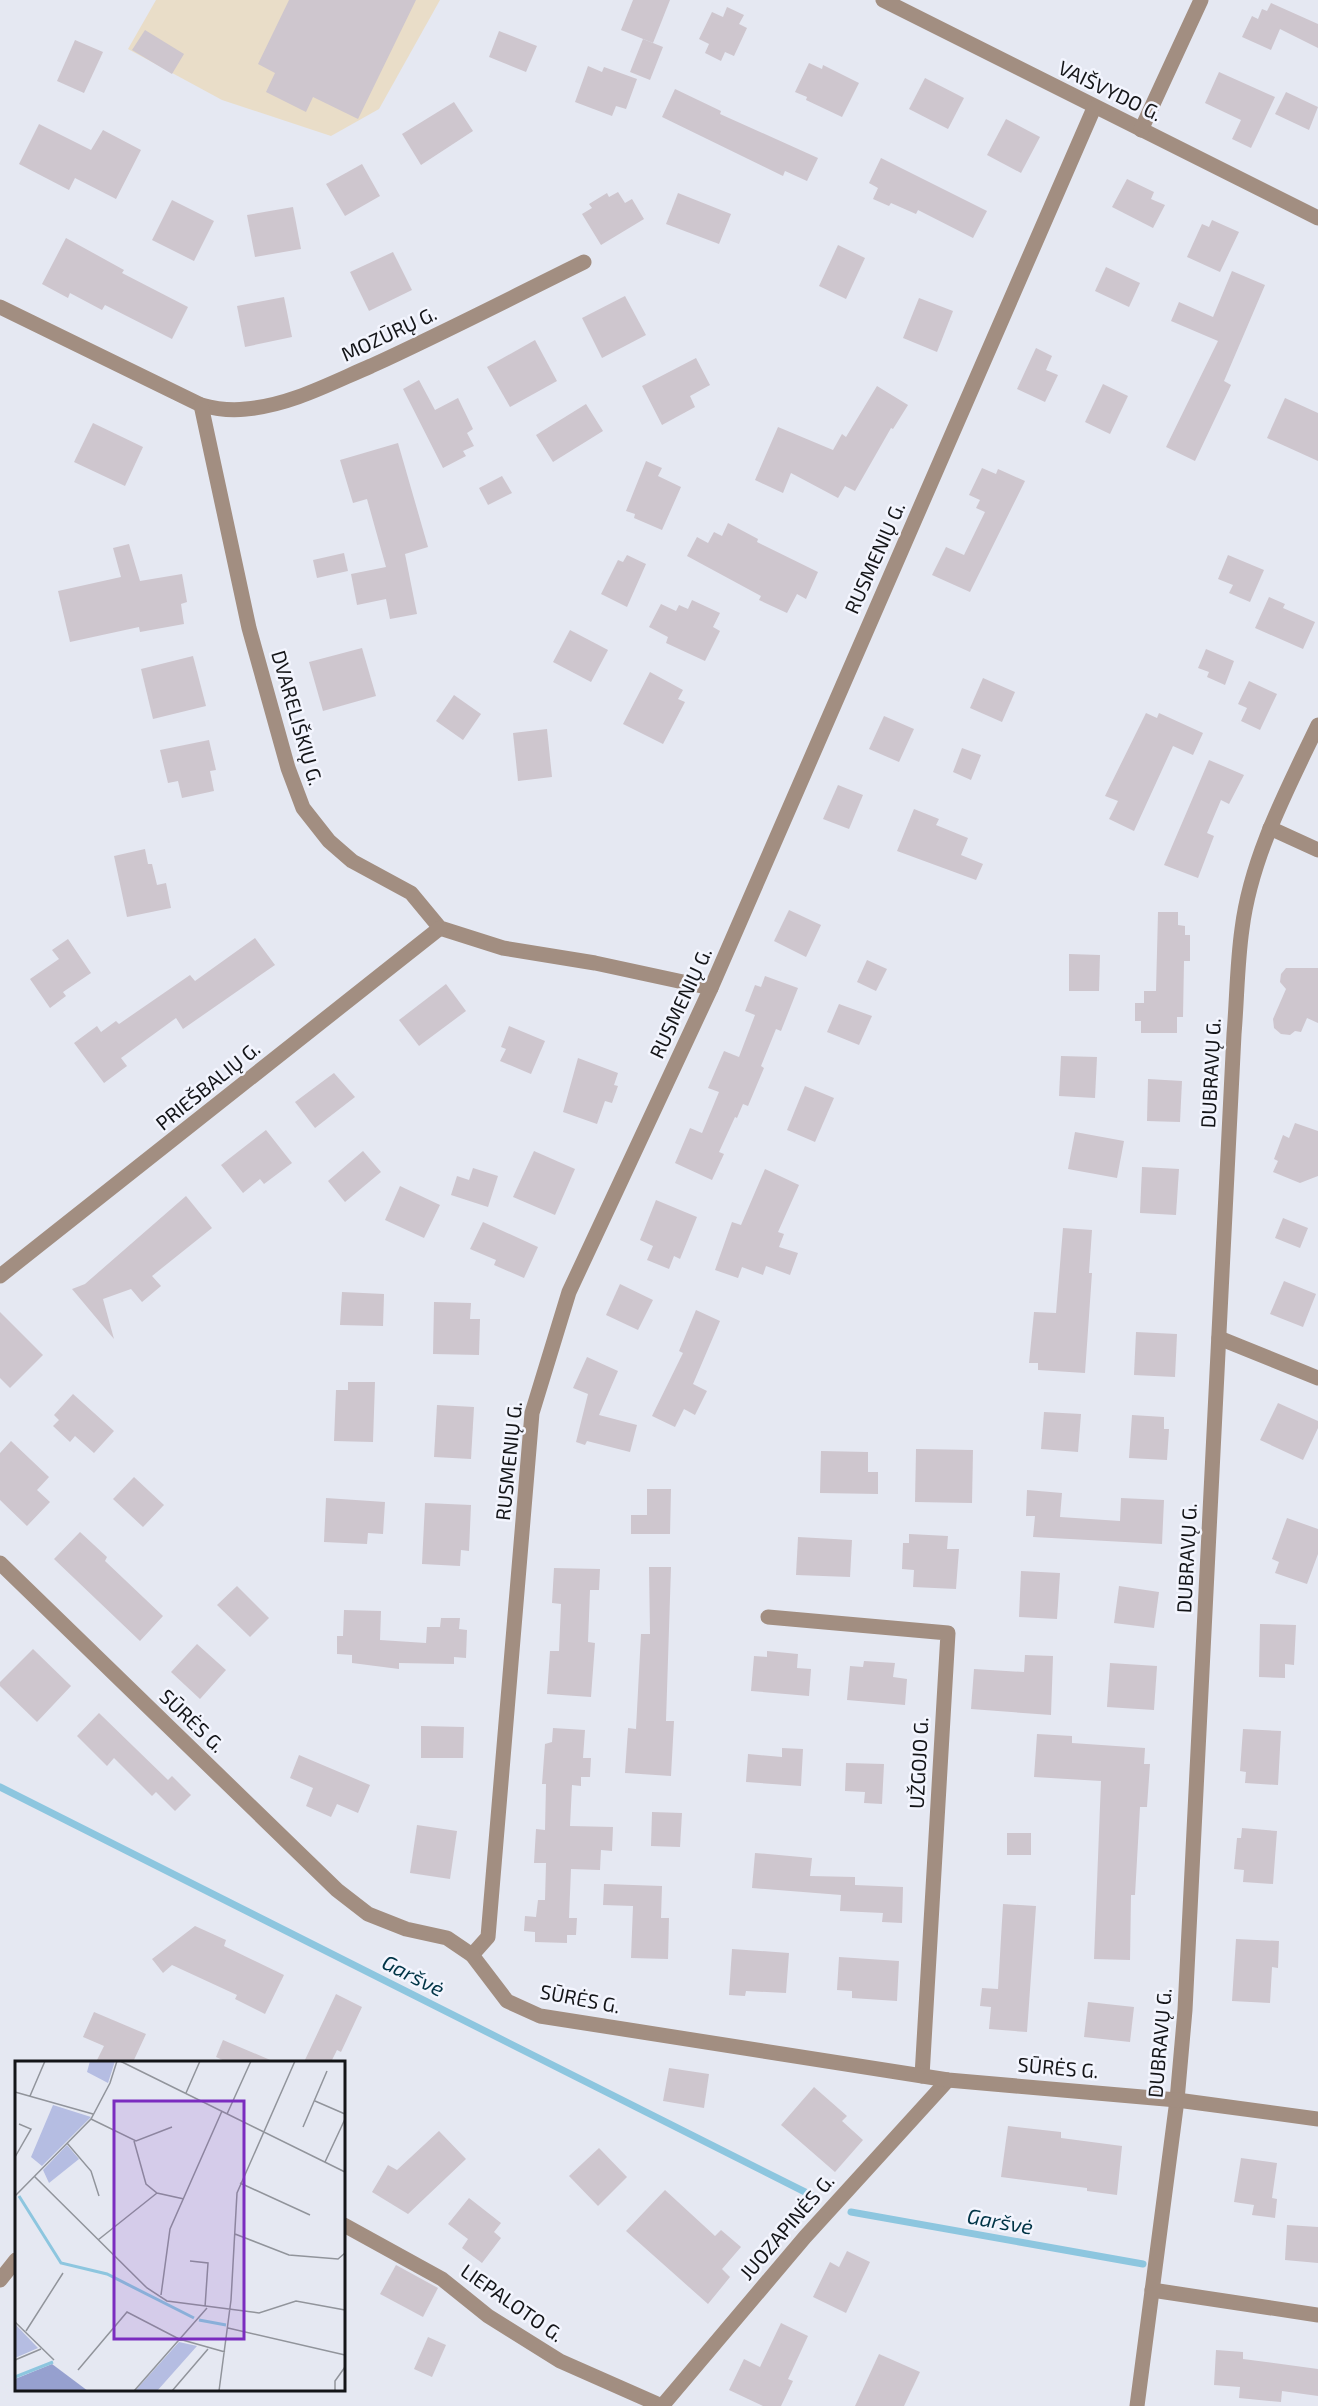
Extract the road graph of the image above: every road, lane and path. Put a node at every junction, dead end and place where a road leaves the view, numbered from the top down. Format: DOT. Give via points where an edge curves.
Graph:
graph roads {
  1 [pos="883,0"];
  2 [pos="1201,0"];
  3 [pos="1094,108"];
  4 [pos="1141,130"];
  5 [pos="1318,218"];
  6 [pos="584,262"];
  7 [pos="0,307"];
  8 [pos="201,405"];
  9 [pos="1318,725"];
  10 [pos="1270,828"];
  11 [pos="1318,850"];
  12 [pos="440,928"];
  13 [pos="711,988"];
  14 [pos="0,1276"];
  15 [pos="1219,1338"];
  16 [pos="1318,1378"];
  17 [pos="0,1563"];
  18 [pos="768,1617"];
  19 [pos="472,1955"];
  20 [pos="922,2076"];
  21 [pos="948,2080"];
  22 [pos="1177,2100"];
  23 [pos="1318,2119"];
  24 [pos="345,2226"];
  25 [pos="15,2261"];
  26 [pos="0,2280"];
  27 [pos="1152,2290"];
  28 [pos="1318,2314"];
  29 [pos="662,2406"];
  30 [pos="1137,2406"];
  1 -- 3 [label="street, VAIŠVYDO G."];
  2 -- 4 [label="street"];
  3 -- 4 [label="street, VAIŠVYDO G."];
  3 -- 13 [label="street, RUSMENIŲ G."];
  4 -- 5 [label="street, VAIŠVYDO G."];
  6 -- 8 [label="street, MOZŪRŲ G." via="428,340 285,402 246,410"];
  7 -- 8 [label="street"];
  8 -- 12 [label="street, DVARELIŠKIŲ G." via="249,628 303,808 329,841 352,861 411,893"];
  9 -- 10 [label="street, DUBRAVŲ G."];
  10 -- 11 [label="street"];
  10 -- 15 [label="street, DUBRAVŲ G." via="1242,928"];
  12 -- 13 [label="street" via="503,948"];
  12 -- 14 [label="street, PRIEŠBALIŲ G."];
  13 -- 19 [label="street, RUSMENIŲ G." via="569,1292 532,1413 488,1937"];
  15 -- 16 [label="street"];
  15 -- 22 [label="street, DUBRAVŲ G." via="1185,2010"];
  17 -- 19 [label="street, SŪRĖS G." via="337,1890 368,1914 406,1929 447,1938"];
  18 -- 20 [label="street, UŽGOJO G." via="948,1633"];
  19 -- 20 [label="street, SŪRĖS G." via="507,2001 540,2016"];
  20 -- 21 [label="street, SŪRĖS G."];
  21 -- 22 [label="street, SŪRĖS G."];
  21 -- 29 [label="street, JUOZAPINĖS G." via="805,2236"];
  22 -- 23 [label="street, SŪRĖS G."];
  22 -- 27 [label="street, DUBRAVŲ G."];
  24 -- 29 [label="street, LIEPALOTO G." via="442,2279 488,2316 560,2361"];
  25 -- 26 [label="street"];
  27 -- 28 [label="street"];
  27 -- 30 [label="street, DUBRAVŲ G."];
}
